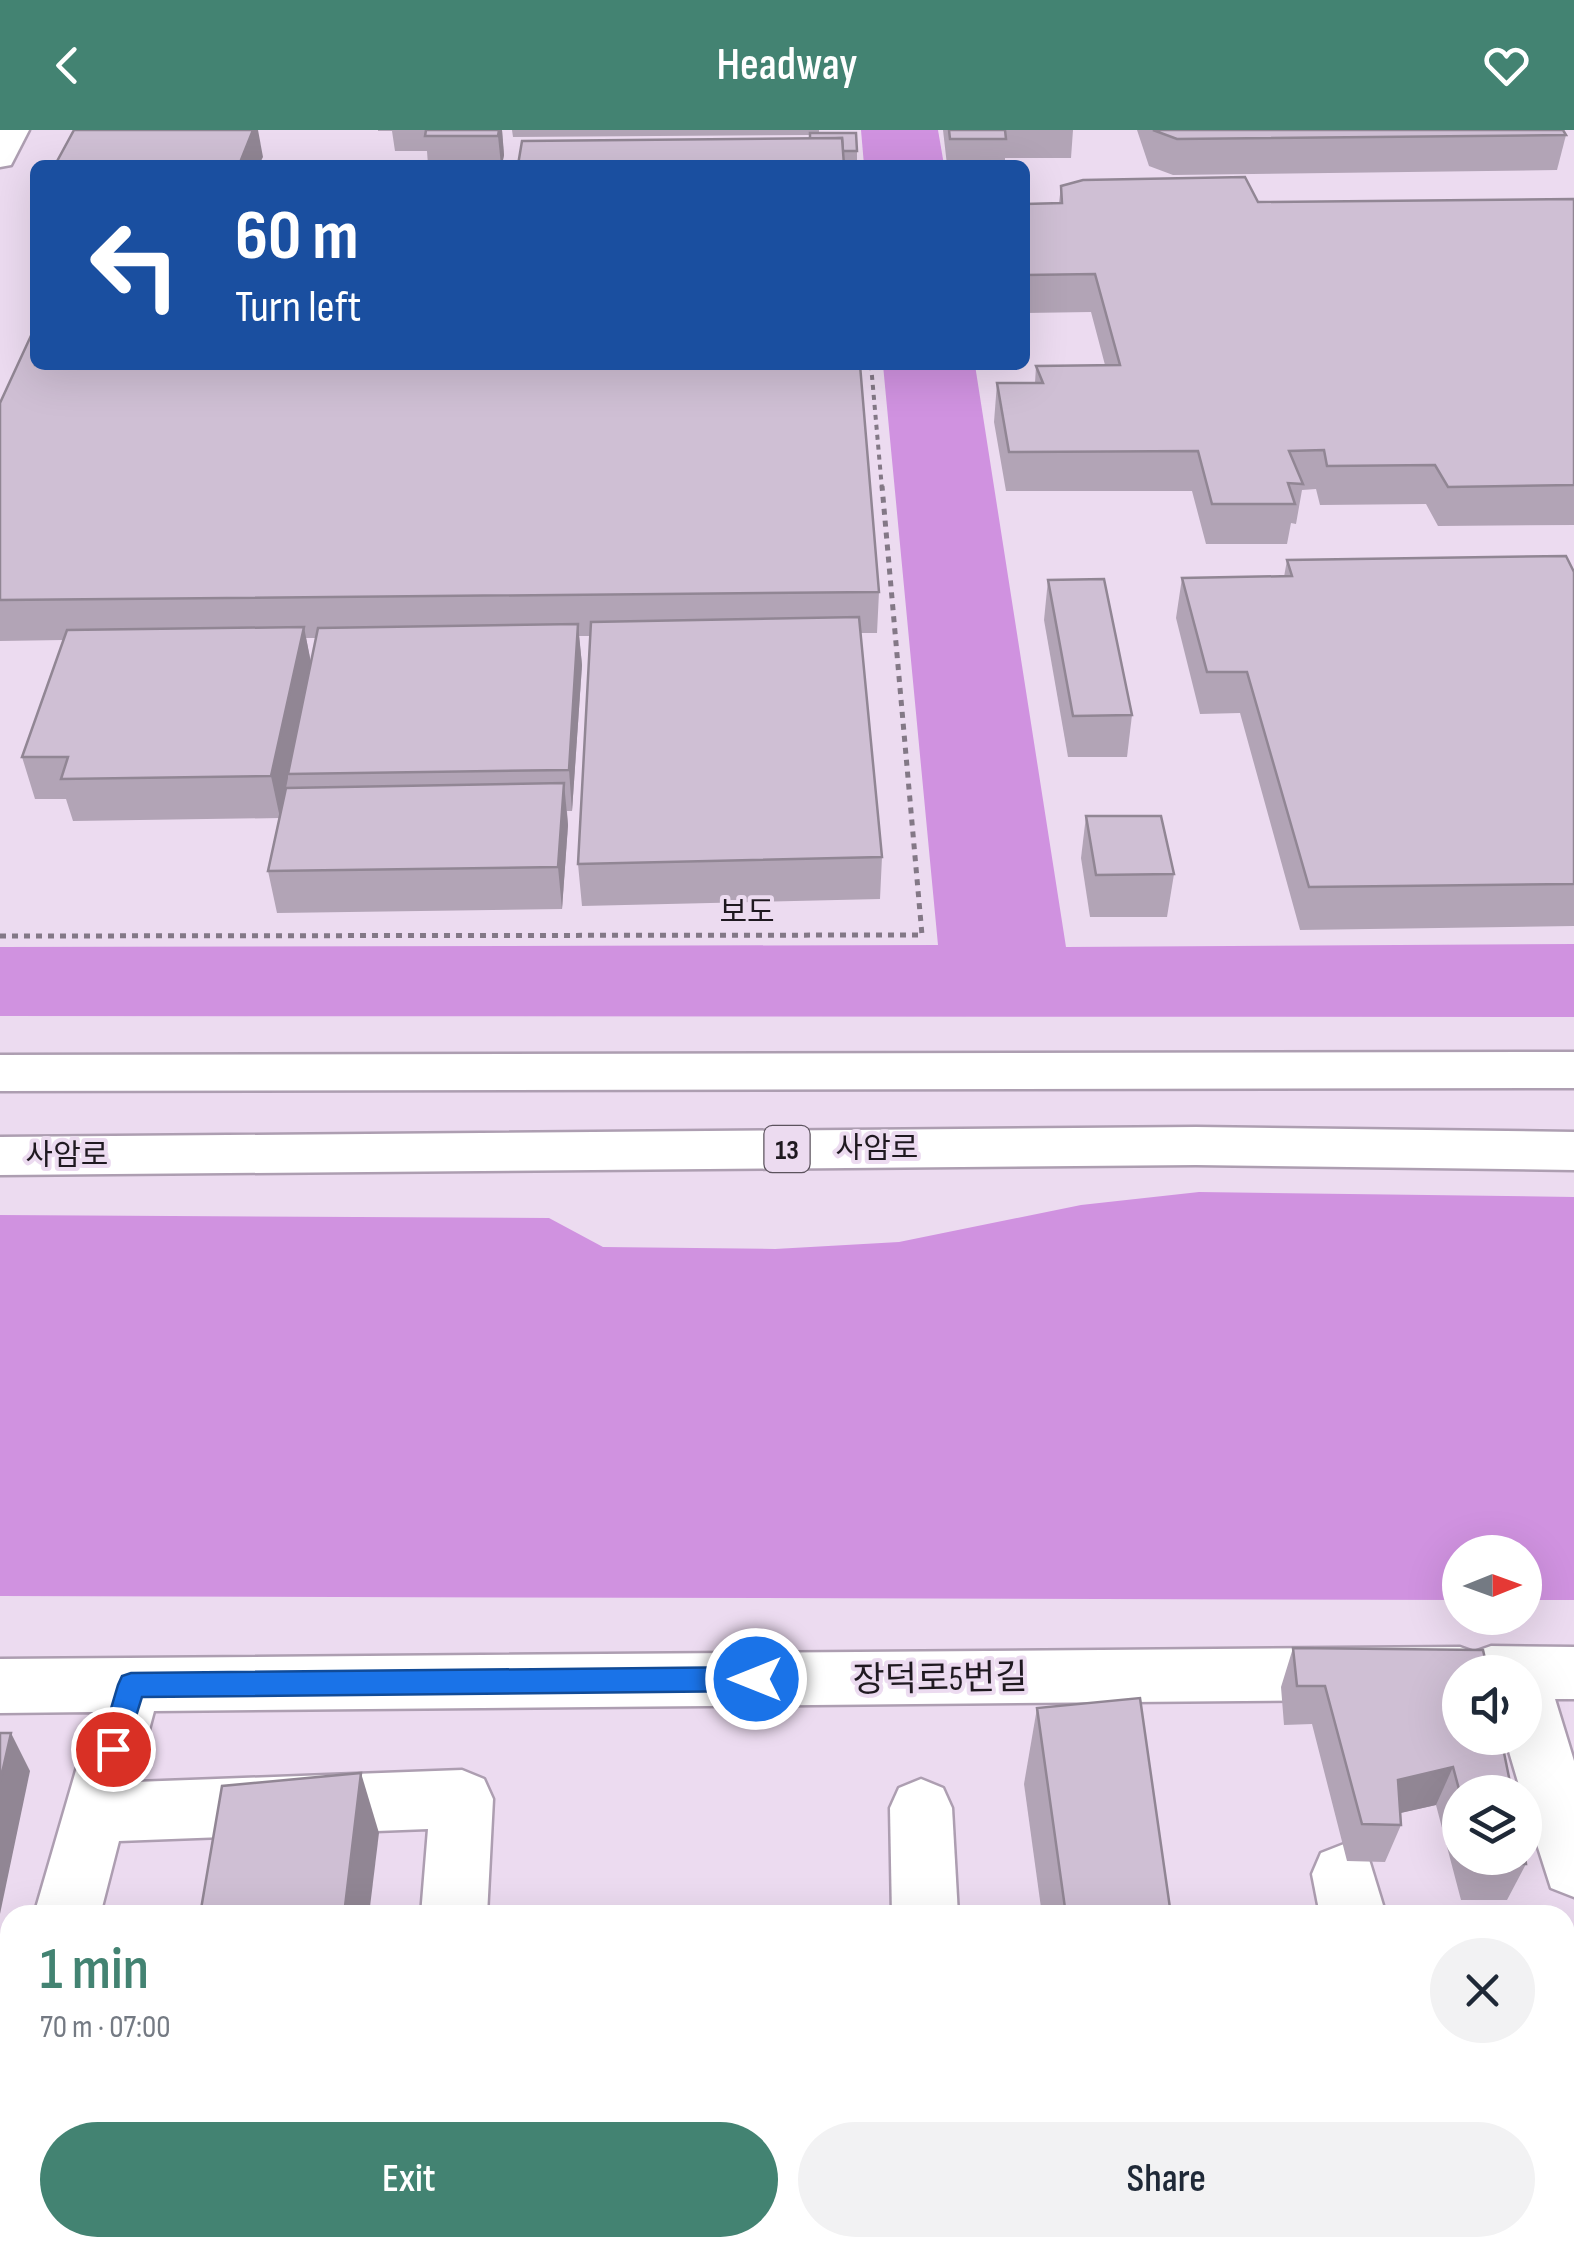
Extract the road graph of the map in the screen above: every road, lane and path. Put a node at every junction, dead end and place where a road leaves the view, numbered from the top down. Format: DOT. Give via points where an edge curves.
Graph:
graph roads {
  1 [pos="14,130"];
  2 [pos="0,158"];
  3 [pos="871,370"];
  4 [pos="0,936"];
  5 [pos="1574,1070"];
  6 [pos="0,1072"];
  7 [pos="1574,1150"];
  8 [pos="0,1156"];
  9 [pos="1542,1672"];
  10 [pos="1442,1673"];
  11 [pos="1574,1673"];
  12 [pos="131,1685"];
  13 [pos="0,1686"];
  14 [pos="1541,1755"];
  15 [pos="921,1808"];
  16 [pos="94,1813"];
  17 [pos="1574,1868"];
  18 [pos="70,1905"];
  19 [pos="455,1905"];
  20 [pos="925,1905"];
  1 -- 2 [label="main road"];
  3 -- 4 [label="path, 보도" via="922,935"];
  5 -- 6 [label="main road"];
  7 -- 8 [label="main road, 사암로 / 13" via="1196,1146"];
  9 -- 11 [label="street"];
  10 -- 12 [label="street, 장덕로5번길"];
  12 -- 13 [label="street, 장덕로5번길"];
  12 -- 16 [label="street"];
  14 -- 17 [label="street"];
  15 -- 20 [label="street"];
  16 -- 18 [label="street"];
  16 -- 19 [label="street" via="462,1799"];
}
